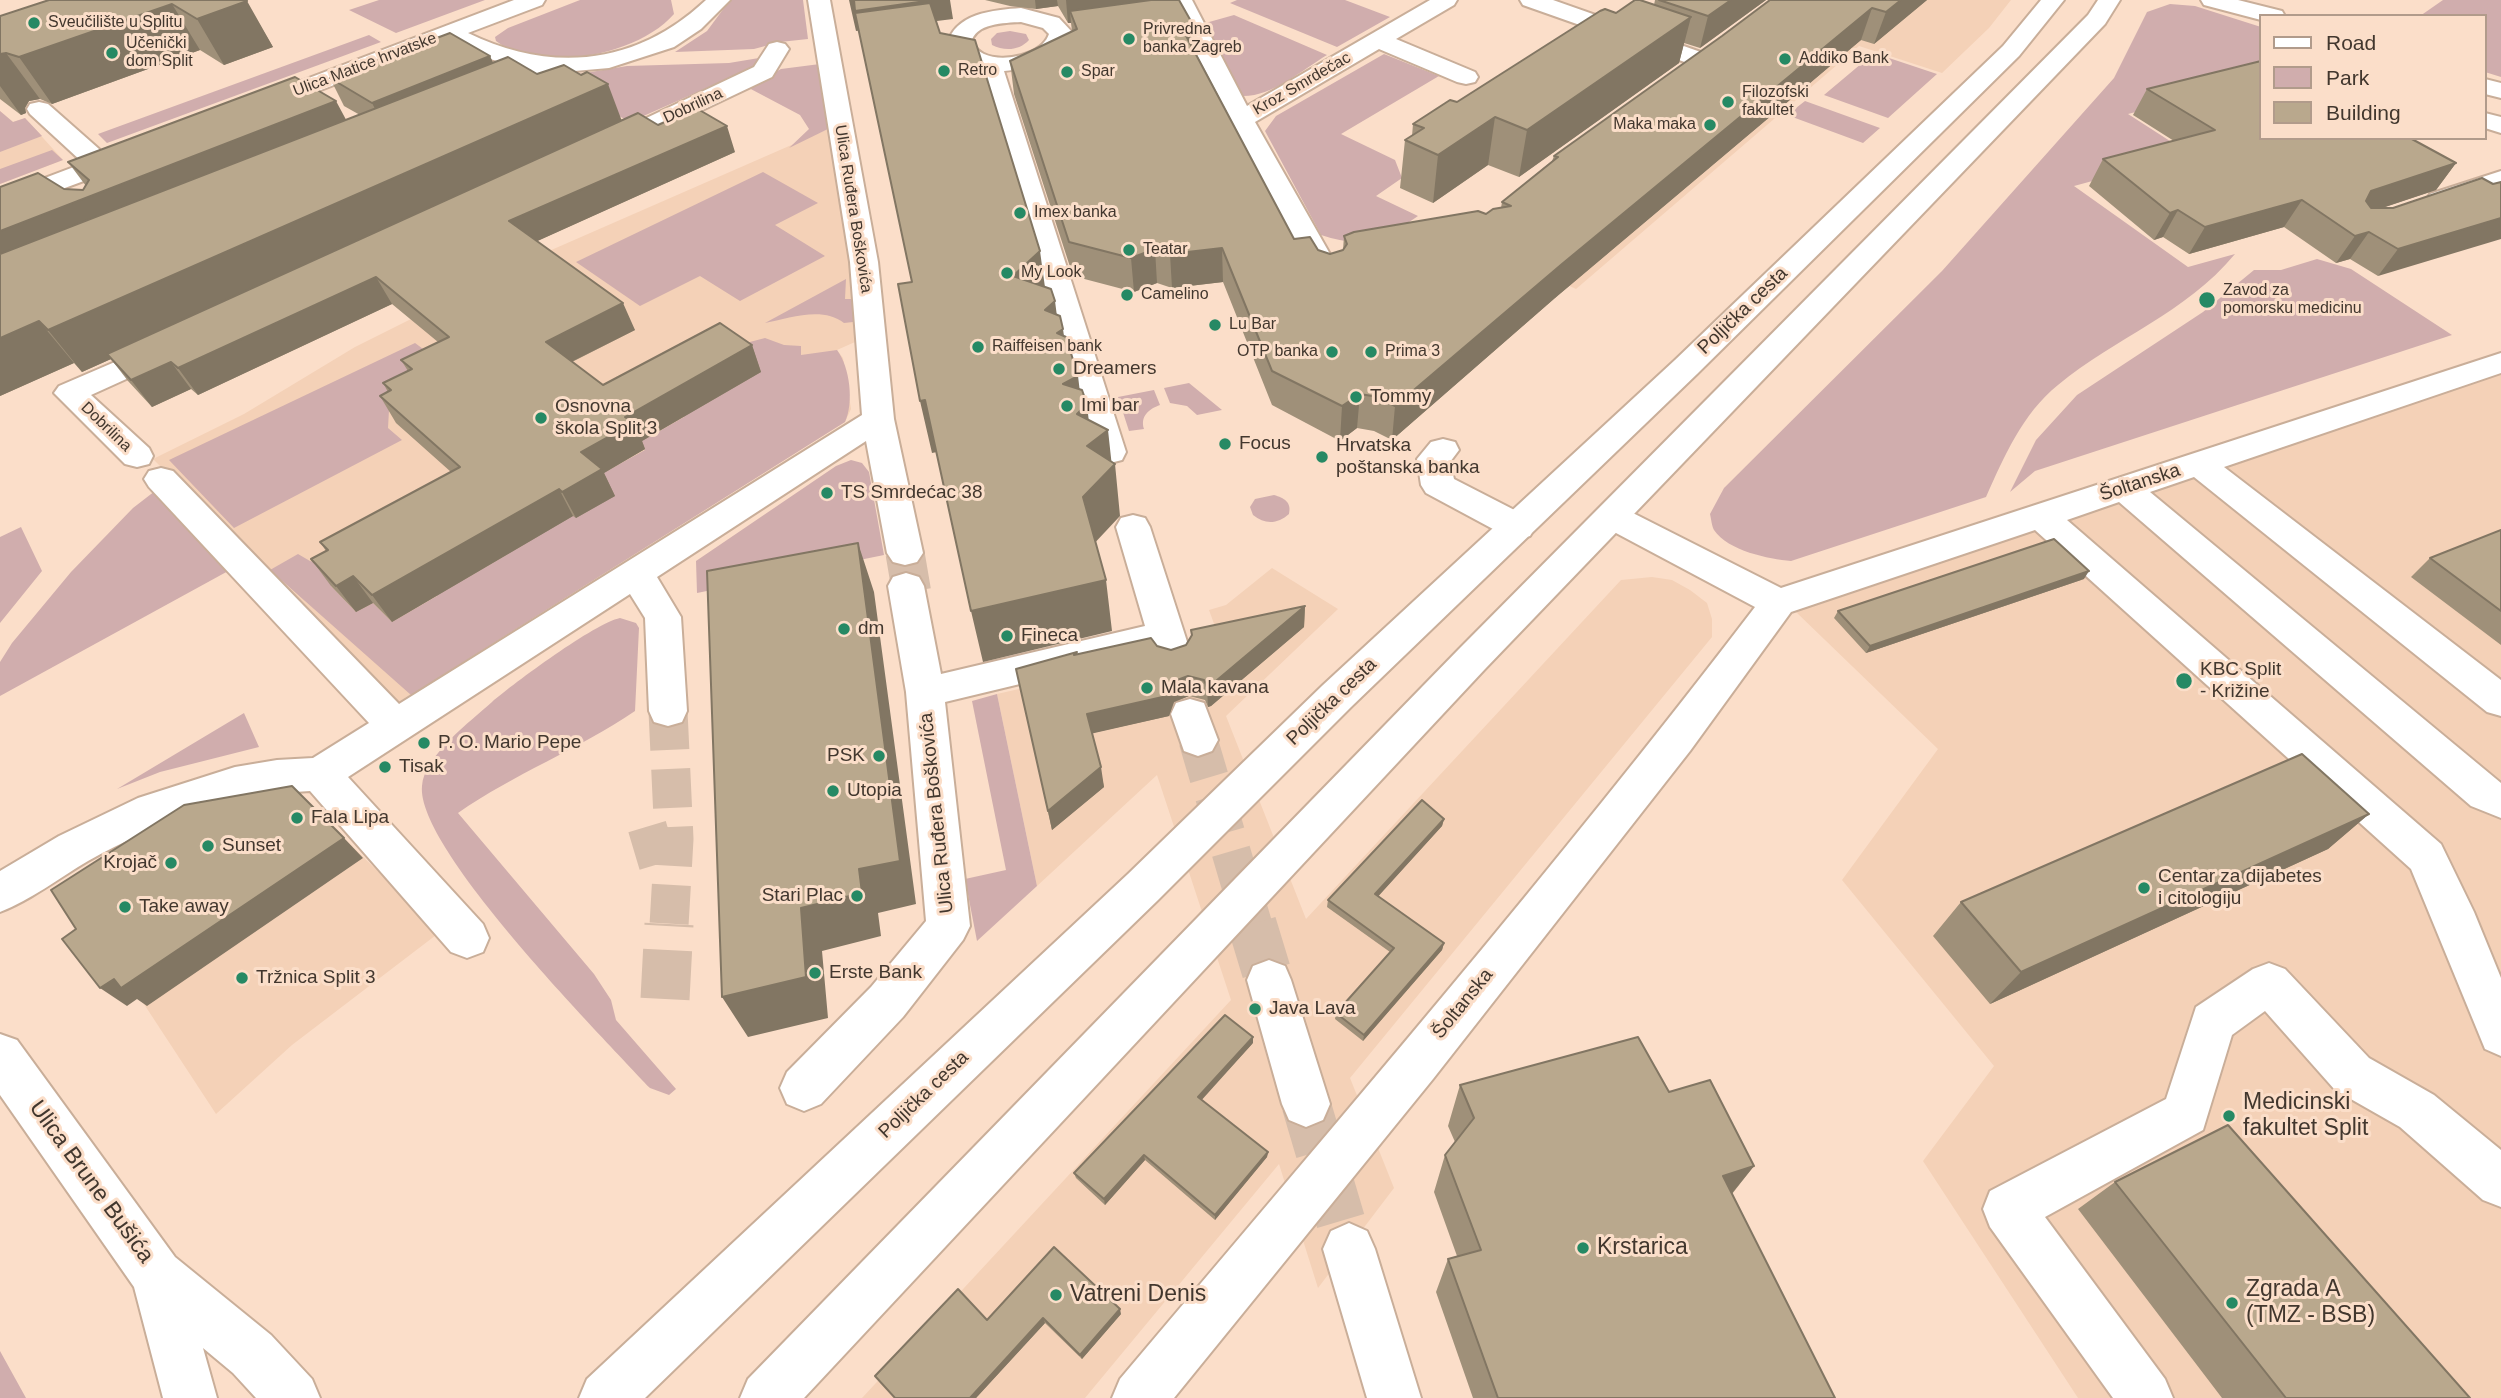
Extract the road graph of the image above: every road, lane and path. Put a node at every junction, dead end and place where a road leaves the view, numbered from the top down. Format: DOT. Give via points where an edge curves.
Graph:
graph roads {
  1 [pos="534,0"];
  2 [pos="719,0"];
  3 [pos="819,0"];
  4 [pos="964,0"];
  5 [pos="1181,0"];
  6 [pos="1446,0"];
  7 [pos="1531,0"];
  8 [pos="2053,0"];
  9 [pos="2109,0"];
  10 [pos="2212,0"];
  11 [pos="699,8"];
  12 [pos="2272,10"];
  13 [pos="1086,31"];
  14 [pos="966,32"];
  15 [pos="449,33"];
  16 [pos="1062,34"];
  17 [pos="1377,40"];
  18 [pos="931,43"];
  19 [pos="1726,45"];
  20 [pos="777,48"];
  21 [pos="1704,61"];
  22 [pos="990,63"];
  23 [pos="557,66"];
  24 [pos="1466,77"];
  25 [pos="1682,77"];
  26 [pos="297,91"];
  27 [pos="478,105"];
  28 [pos="322,106"];
  29 [pos="39,109"];
  30 [pos="235,115"];
  31 [pos="1241,120"];
  32 [pos="148,148"];
  33 [pos="90,155"];
  34 [pos="585,156"];
  35 [pos="2501,179"];
  36 [pos="53,183"];
  37 [pos="76,202"];
  38 [pos="0,204"];
  39 [pos="2413,209"];
  40 [pos="1329,277"];
  41 [pos="190,338"];
  42 [pos="2492,368"];
  43 [pos="878,419"];
  44 [pos="1443,450"];
  45 [pos="1110,452"];
  46 [pos="2198,463"];
  47 [pos="2124,488"];
  48 [pos="2041,516"];
  49 [pos="1613,517"];
  50 [pos="1133,527"];
  51 [pos="1518,527"];
  52 [pos="636,573"];
  53 [pos="1778,603"];
  54 [pos="925,692"];
  55 [pos="2501,701"];
  56 [pos="668,711"];
  57 [pos="396,726"];
  58 [pos="320,774"];
  59 [pos="2501,801"];
  60 [pos="0,893"];
  61 [pos="467,938"];
  62 [pos="1269,980"];
  63 [pos="2501,1034"];
  64 [pos="0,1056"];
  65 [pos="804,1088"];
  66 [pos="1306,1104"];
  67 [pos="2501,1182"];
  68 [pos="1349,1249"];
  69 [pos="157,1275"];
  70 [pos="190,1398"];
  71 [pos="293,1398"];
  72 [pos="606,1398"];
  73 [pos="767,1398"];
  74 [pos="1139,1398"];
  75 [pos="1394,1398"];
  76 [pos="2146,1398"];
  1 -- 15 [label="street, Ulica Matice hrvatske"];
  2 -- 11 [label="street"];
  3 -- 43 [label="street, Ulica Ruđera Boškovića" via="864,262"];
  4 -- 14 [label="street"];
  5 -- 31 [label="street"];
  6 -- 17 [label="street, Kroz Smrdečac"];
  7 -- 21 [label="street"];
  8 -- 51 [label="street, Poljička cesta" via="2011,51"];
  9 -- 49 [label="street" via="2097,19 1949,174"];
  10 -- 12 [label="street"];
  11 -- 23 [label="street" via="684,31 659,46 617,59"];
  13 -- 16 [label="street"];
  14 -- 16 [label="street" via="995,18 1021,15 1050,22"];
  14 -- 18 [label="street"];
  14 -- 22 [label="street" via="959,46 969,56"];
  15 -- 23 [label="street" via="503,57"];
  15 -- 26 [label="street, Ulica Matice hrvatske"];
  16 -- 22 [label="street" via="1060,44 1040,58"];
  17 -- 24 [label="street"];
  17 -- 31 [label="street, Kroz Smrdečac"];
  19 -- 21 [label="street"];
  20 -- 34 [label="street, Dobrilina" via="764,72"];
  21 -- 25 [label="street"];
  22 -- 45 [label="street"];
  23 -- 27 [label="street"];
  26 -- 28 [label="street"];
  26 -- 30 [label="street, Ulica Matice hrvatske"];
  29 -- 33 [label="street"];
  31 -- 40 [label="street, Kroz Smrdečac"];
  32 -- 36 [label="street"];
  35 -- 39 [label="street"];
  36 -- 37 [label="street"];
  36 -- 38 [label="street"];
  41 -- 57 [label="street, Dobrilina" via="70,393 257,577"];
  42 -- 46 [label="street, Šoltanska"];
  43 -- 52 [label="street"];
  43 -- 54 [label="street, Ulica Ruđera Boškovića"];
  44 -- 51 [label="street" via="1433,459 1438,485"];
  46 -- 47 [label="street, Šoltanska"];
  46 -- 55 [label="street"];
  47 -- 48 [label="street, Šoltanska"];
  47 -- 59 [label="street" via="2485,794"];
  48 -- 53 [label="street, Šoltanska"];
  48 -- 63 [label="street" via="2426,857"];
  49 -- 53 [label="street"];
  49 -- 73 [label="street"];
  50 -- 54 [label="street, Ulica Ruđera Boškovića" via="1169,644"];
  51 -- 72 [label="street, Poljička cesta"];
  52 -- 56 [label="street" via="663,618"];
  52 -- 57 [label="street"];
  53 -- 74 [label="street, Šoltanska" via="1676,740"];
  54 -- 65 [label="street, Ulica Ruđera Boškovića" via="948,926 887,1002"];
  57 -- 58 [label="street"];
  58 -- 60 [label="street" via="286,774 162,806 49,862"];
  58 -- 61 [label="street"];
  62 -- 66 [label="street"];
  64 -- 69 [label="street, Ulica Brune Bušića"];
  67 -- 76 [label="street" via="2417,1111 2352,1074 2269,983 2212,1022 2186,1114 2008,1209"];
  68 -- 75 [label="street"];
  69 -- 70 [label="street, Ulica Brune Bušića"];
  69 -- 71 [label="street, Ulica Brune Bušića" via="252,1354"];
}
